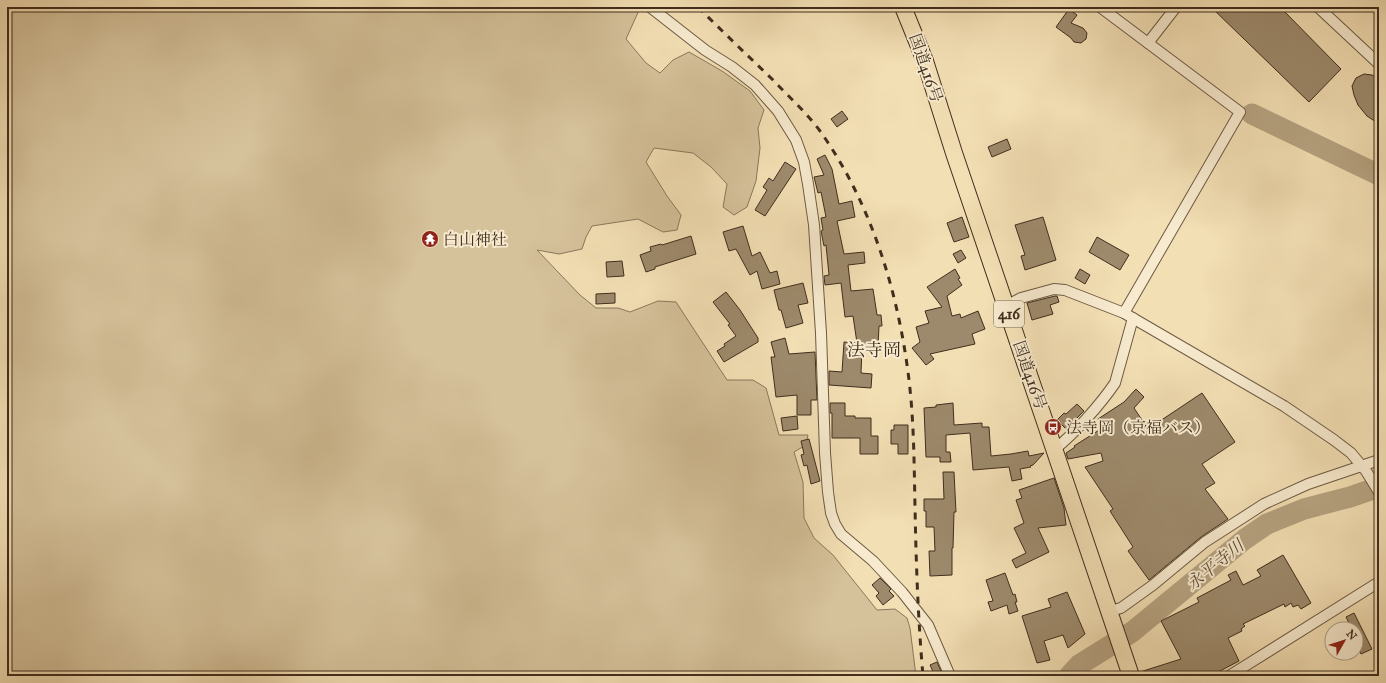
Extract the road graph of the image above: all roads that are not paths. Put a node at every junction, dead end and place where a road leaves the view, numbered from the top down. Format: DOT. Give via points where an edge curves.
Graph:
graph roads {
  1 [pos="650,7"];
  2 [pos="904,7"];
  3 [pos="1100,7"];
  4 [pos="1176,7"];
  5 [pos="1318,7"];
  6 [pos="1148,42"];
  7 [pos="1379,64"];
  8 [pos="1006,306"];
  9 [pos="1129,315"];
  10 [pos="1055,449"];
  11 [pos="1379,460"];
  12 [pos="1364,468"];
  13 [pos="1379,492"];
  14 [pos="1379,582"];
  15 [pos="1112,617"];
  16 [pos="950,676"];
  17 [pos="1131,676"];
  18 [pos="1229,676"];
  1 -- 16 [label="street" via="755,85 778,111 796,140 804,162 814,225 821,333 824,453 831,513 841,534 874,561 928,625"];
  2 -- 8 [label="highway, 国道416号 / 416"];
  3 -- 6 [label="street"];
  4 -- 6 [label="street"];
  5 -- 7 [label="street"];
  6 -- 9 [label="street" via="1240,112 1181,213"];
  8 -- 9 [label="street" via="1021,298 1054,289 1065,290"];
  8 -- 10 [label="highway, 国道416号 / 416"];
  9 -- 10 [label="street" via="1115,383 1068,438"];
  9 -- 12 [label="street" via="1284,406 1351,453"];
  10 -- 15 [label="highway, 国道416号 / 416"];
  11 -- 12 [label="street"];
  12 -- 13 [label="street"];
  12 -- 15 [label="street" via="1308,484 1264,504 1205,542"];
  14 -- 18 [label="street"];
  15 -- 17 [label="highway, 国道416号 / 416"];
}
